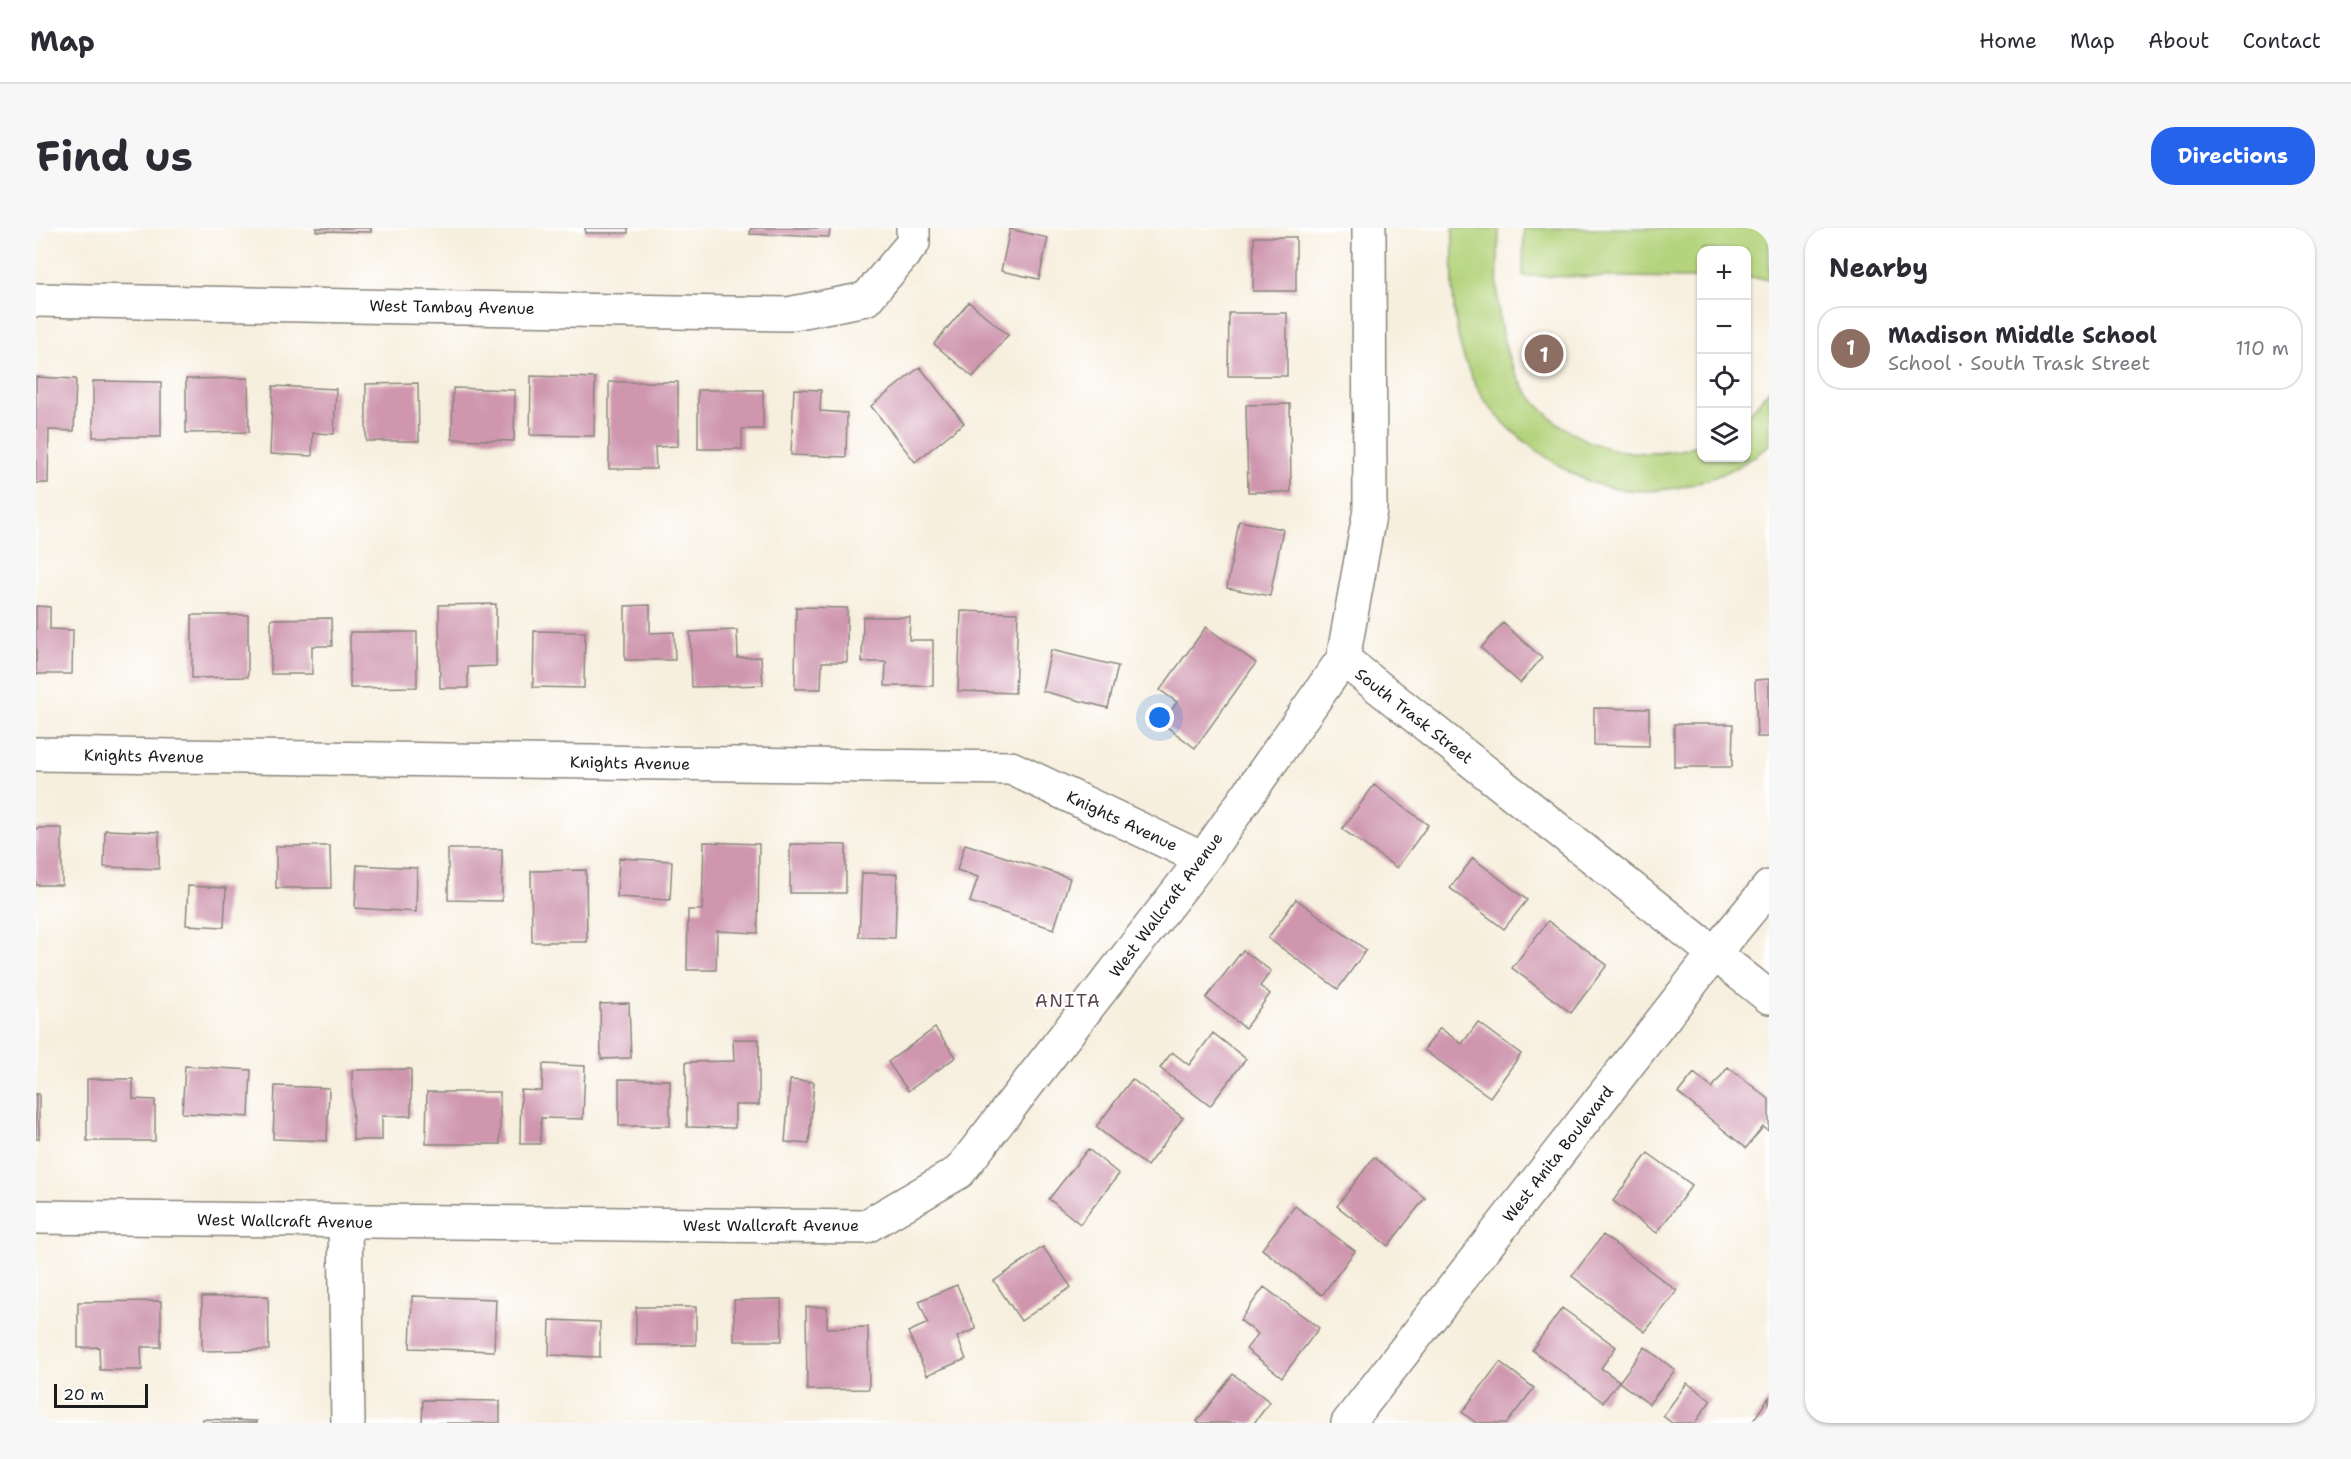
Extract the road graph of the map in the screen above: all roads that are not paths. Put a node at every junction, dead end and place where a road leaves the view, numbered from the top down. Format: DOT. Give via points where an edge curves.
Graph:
graph roads {
  1 [pos="913,228"];
  2 [pos="1370,228"];
  3 [pos="36,300"];
  4 [pos="1343,659"];
  5 [pos="36,754"];
  6 [pos="1203,859"];
  7 [pos="1769,887"];
  8 [pos="1714,954"];
  9 [pos="1769,997"];
  10 [pos="36,1217"];
  11 [pos="345,1222"];
  12 [pos="348,1423"];
  13 [pos="1348,1423"];
  1 -- 3 [label="street, West Tambay Avenue" via="913,243 866,299 788,314"];
  2 -- 4 [label="street, South Trask Street" via="1370,510"];
  4 -- 6 [label="street, West Wallcraft Avenue"];
  4 -- 8 [label="street, South Trask Street"];
  5 -- 6 [label="street, Knights Avenue" via="1011,768"];
  6 -- 11 [label="street, West Wallcraft Avenue" via="959,1172 865,1227"];
  7 -- 8 [label="street, West Anita Boulevard"];
  8 -- 9 [label="street, South Trask Street"];
  8 -- 13 [label="street, West Anita Boulevard"];
  10 -- 11 [label="street, West Wallcraft Avenue"];
  11 -- 12 [label="street"];
}
